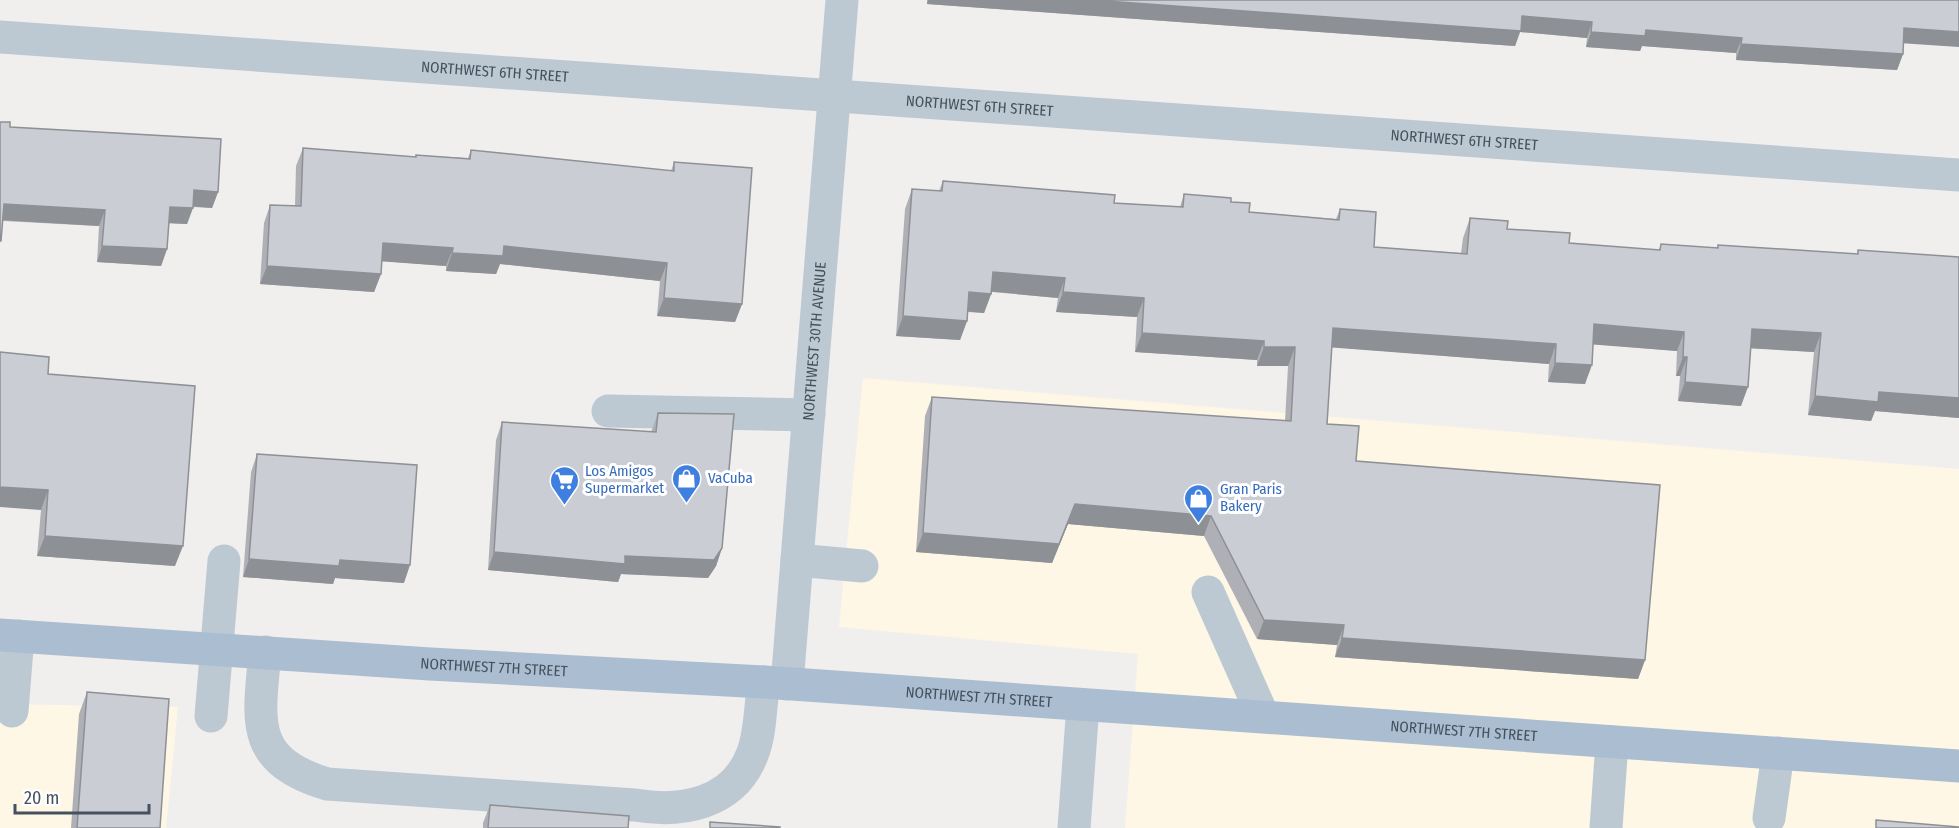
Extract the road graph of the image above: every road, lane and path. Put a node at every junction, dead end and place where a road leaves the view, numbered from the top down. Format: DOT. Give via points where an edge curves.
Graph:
graph roads {
  1 [pos="842,0"];
  2 [pos="0,37"];
  3 [pos="835,96"];
  4 [pos="1959,175"];
  5 [pos="608,411"];
  6 [pos="809,415"];
  7 [pos="797,560"];
  8 [pos="224,561"];
  9 [pos="862,566"];
  10 [pos="1208,592"];
  11 [pos="9,635"];
  12 [pos="216,648"];
  13 [pos="265,652"];
  14 [pos="775,683"];
  15 [pos="1083,705"];
  16 [pos="12,711"];
  17 [pos="211,716"];
  18 [pos="1263,716"];
  19 [pos="1612,742"];
  20 [pos="1778,753"];
  21 [pos="1959,766"];
  22 [pos="1769,819"];
  23 [pos="1074,828"];
  24 [pos="1606,828"];
  1 -- 3 [label="street, NORTHWEST 30TH AVENUE"];
  2 -- 3 [label="street, NORTHWEST 6TH STREET"];
  3 -- 4 [label="street, NORTHWEST 6TH STREET"];
  3 -- 6 [label="street, NORTHWEST 30TH AVENUE"];
  5 -- 6 [label="street"];
  6 -- 7 [label="street, NORTHWEST 30TH AVENUE"];
  7 -- 9 [label="street"];
  7 -- 14 [label="street, NORTHWEST 30TH AVENUE"];
  8 -- 12 [label="street"];
  10 -- 18 [label="street"];
  11 -- 12 [label="main road, NORTHWEST 7TH STREET"];
  11 -- 16 [label="street"];
  12 -- 13 [label="main road, NORTHWEST 7TH STREET"];
  12 -- 17 [label="street"];
  13 -- 14 [label="main road, NORTHWEST 7TH STREET"];
  13 -- 14 [label="street, NORTHWEST 30TH AVENUE" via="259,720 267,742 283,765 303,777 327,784 662,810 712,799 731,787 753,753"];
  14 -- 15 [label="main road, NORTHWEST 7TH STREET"];
  15 -- 18 [label="main road, NORTHWEST 7TH STREET"];
  15 -- 23 [label="street"];
  18 -- 19 [label="main road, NORTHWEST 7TH STREET"];
  19 -- 20 [label="main road, NORTHWEST 7TH STREET"];
  19 -- 24 [label="street"];
  20 -- 21 [label="main road, NORTHWEST 7TH STREET"];
  20 -- 22 [label="street"];
}
